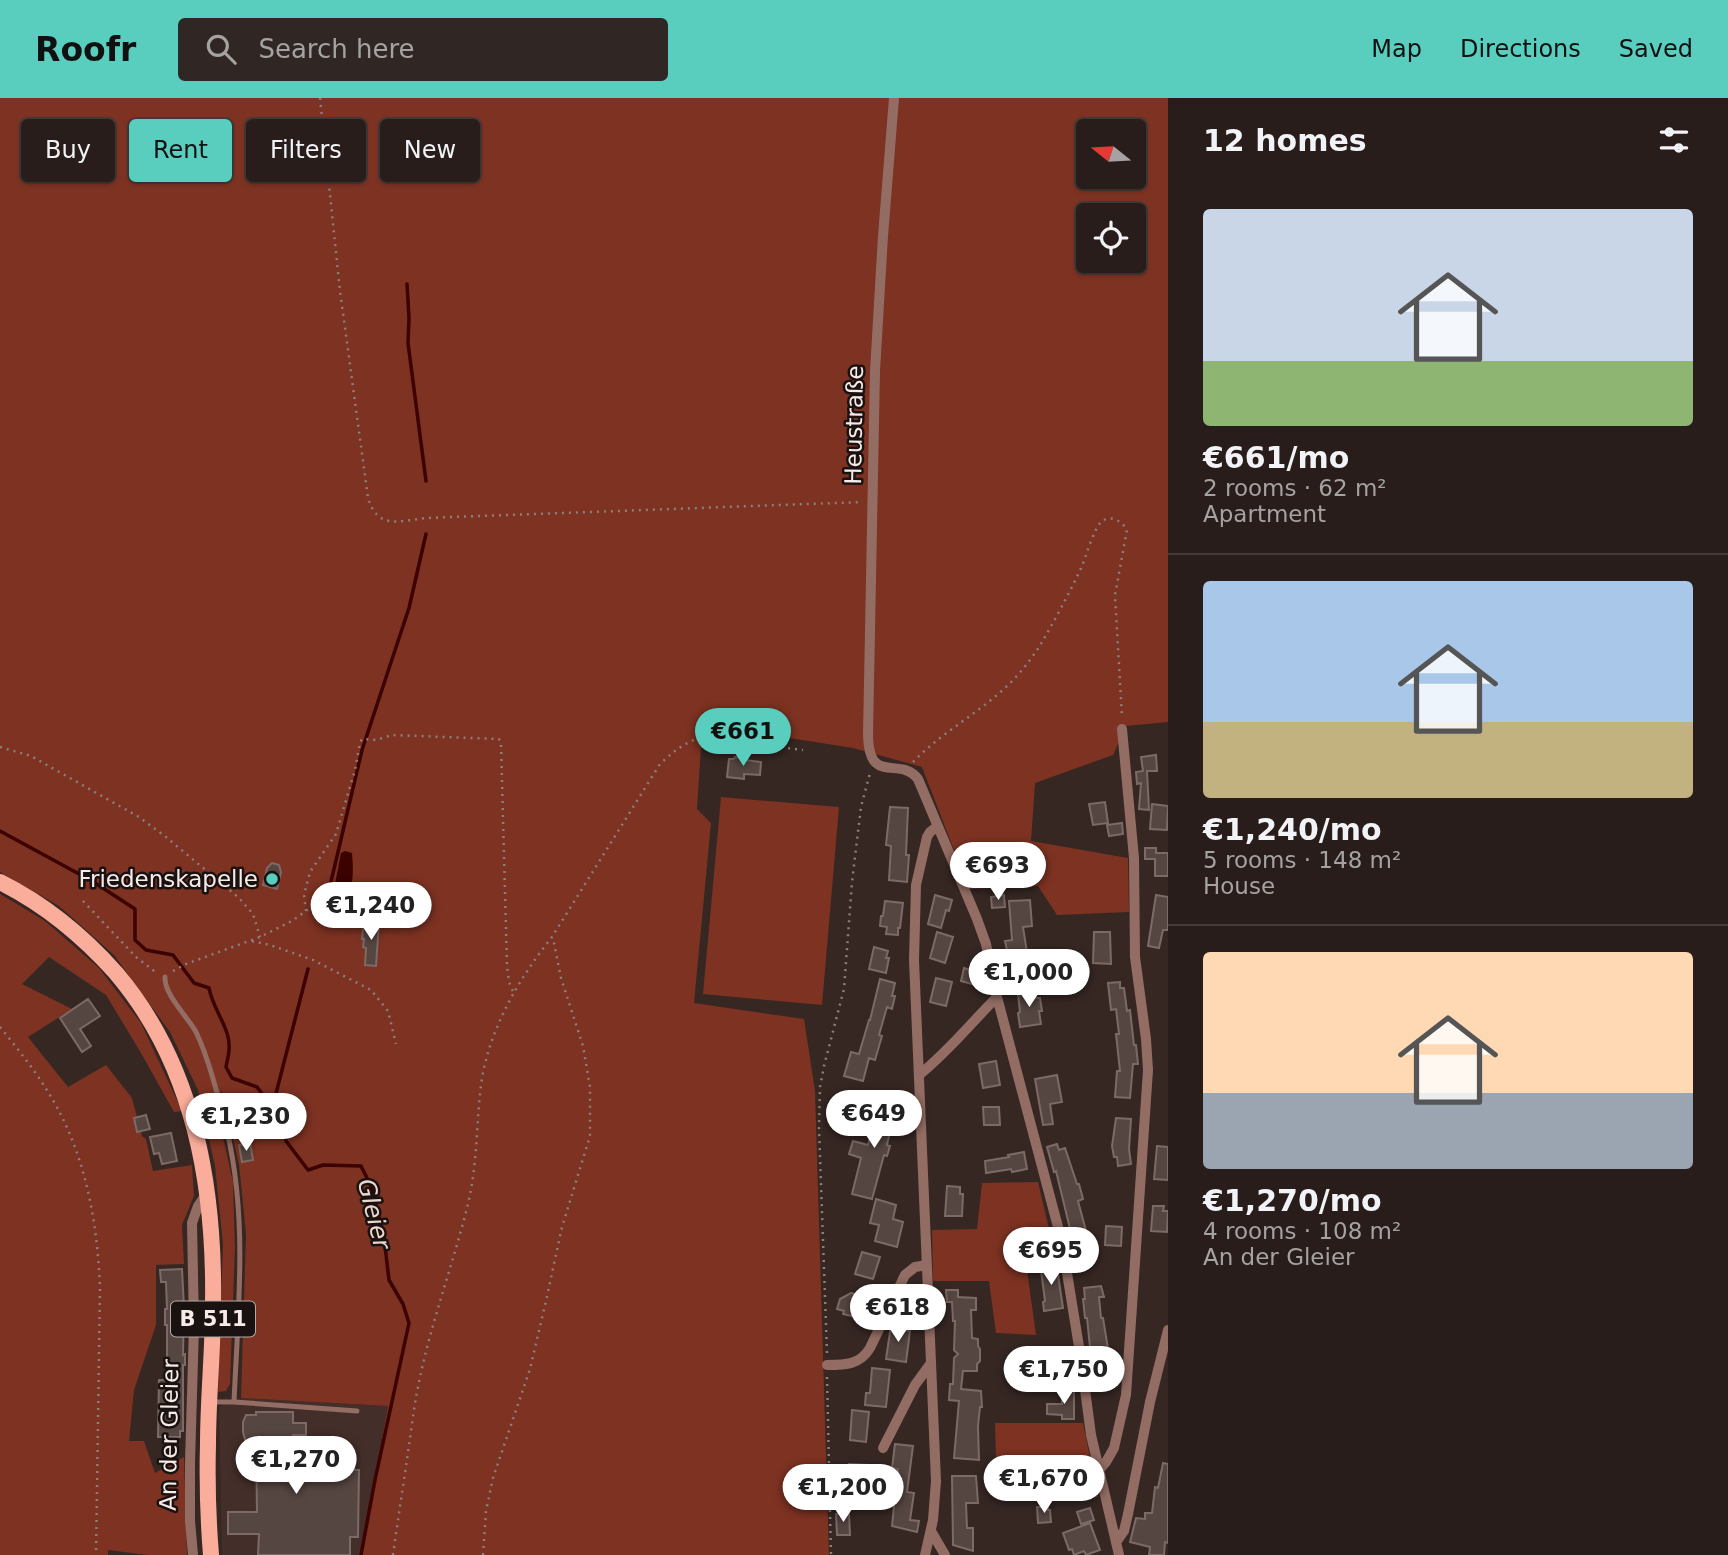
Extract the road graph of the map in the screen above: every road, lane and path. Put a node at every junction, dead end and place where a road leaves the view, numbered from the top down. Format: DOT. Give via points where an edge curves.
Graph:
graph roads {
  1 [pos="320,98"];
  2 [pos="894,98"];
  3 [pos="873,502"];
  4 [pos="1122,729"];
  5 [pos="0,747"];
  6 [pos="803,750"];
  7 [pos="871,757"];
  8 [pos="906,769"];
  9 [pos="938,826"];
  10 [pos="0,882"];
  11 [pos="83,901"];
  12 [pos="362,908"];
  13 [pos="306,911"];
  14 [pos="260,937"];
  15 [pos="552,937"];
  16 [pos="248,941"];
  17 [pos="178,967"];
  18 [pos="164,977"];
  19 [pos="514,994"];
  20 [pos="998,997"];
  21 [pos="0,1027"];
  22 [pos="396,1044"];
  23 [pos="919,1075"];
  24 [pos="207,1193"];
  25 [pos="927,1265"];
  26 [pos="1168,1330"];
  27 [pos="931,1363"];
  28 [pos="827,1365"];
  29 [pos="210,1402"];
  30 [pos="234,1402"];
  31 [pos="357,1411"];
  32 [pos="883,1448"];
  33 [pos="1100,1469"];
  34 [pos="930,1531"];
  35 [pos="1117,1541"];
  36 [pos="96,1555"];
  37 [pos="192,1555"];
  38 [pos="211,1555"];
  39 [pos="393,1555"];
  40 [pos="483,1555"];
  41 [pos="831,1555"];
  42 [pos="925,1555"];
  43 [pos="945,1555"];
  44 [pos="1119,1555"];
  1 -- 3 [label="path" via="368,498 379,518 390,522"];
  2 -- 3 [label="street, Heustraße" via="875,372"];
  3 -- 7 [label="street, Heustraße"];
  4 -- 8 [label="path" via="1115,594 1127,530 1118,520 1109,519 1097,528 1069,592 1024,668 998,695"];
  4 -- 33 [label="street" via="1134,850 1135,949 1148,1070 1126,1395 1114,1448"];
  5 -- 14 [label="path" via="31,756 139,817 239,898 253,914"];
  6 -- 15 [label="path" via="707,736 673,751 660,764"];
  7 -- 8 [label="street" via="886,768"];
  7 -- 28 [label="path" via="852,882 844,989 820,1087"];
  8 -- 9 [label="street" via="918,779"];
  9 -- 20 [label="street" via="982,931"];
  9 -- 23 [label="street" via="927,837 916,885"];
  10 -- 24 [label="main road, An der Gleier / B 511" via="66,925 109,965 154,1027 182,1085"];
  11 -- 18 [label="path" via="136,957"];
  12 -- 13 [label="path" via="323,902"];
  13 -- 14 [label="path"];
  13 -- 19 [label="path" via="304,895 310,872 336,834 362,740 392,735 499,739 507,966"];
  14 -- 16 [label="path"];
  15 -- 19 [label="path"];
  15 -- 40 [label="path" via="583,1046 590,1087 590,1136 562,1227 530,1368 493,1478"];
  16 -- 17 [label="path"];
  16 -- 22 [label="path" via="313,960 371,990 388,1011"];
  18 -- 30 [label="lane" via="166,988 196,1032 225,1120 236,1174 240,1248"];
  19 -- 39 [label="path" via="486,1058 469,1200 418,1387"];
  20 -- 23 [label="street"];
  20 -- 33 [label="street" via="1062,1242"];
  21 -- 36 [label="path" via="55,1104 77,1153 91,1202 100,1287"];
  23 -- 25 [label="street"];
  24 -- 29 [label="main road, An der Gleier / B 511" via="213,1304"];
  24 -- 37 [label="street, An der Gleier" via="192,1223"];
  25 -- 27 [label="street"];
  25 -- 28 [label="street" via="905,1275 864,1357"];
  26 -- 35 [label="street" via="1124,1531"];
  27 -- 32 [label="street" via="915,1384"];
  27 -- 34 [label="street" via="936,1481"];
  28 -- 41 [label="path"];
  29 -- 30 [label="lane"];
  29 -- 38 [label="main road, An der Gleier / B 511"];
  30 -- 31 [label="lane"];
  33 -- 35 [label="street"];
  34 -- 42 [label="street"];
  34 -- 43 [label="street"];
  35 -- 44 [label="street"];
}
